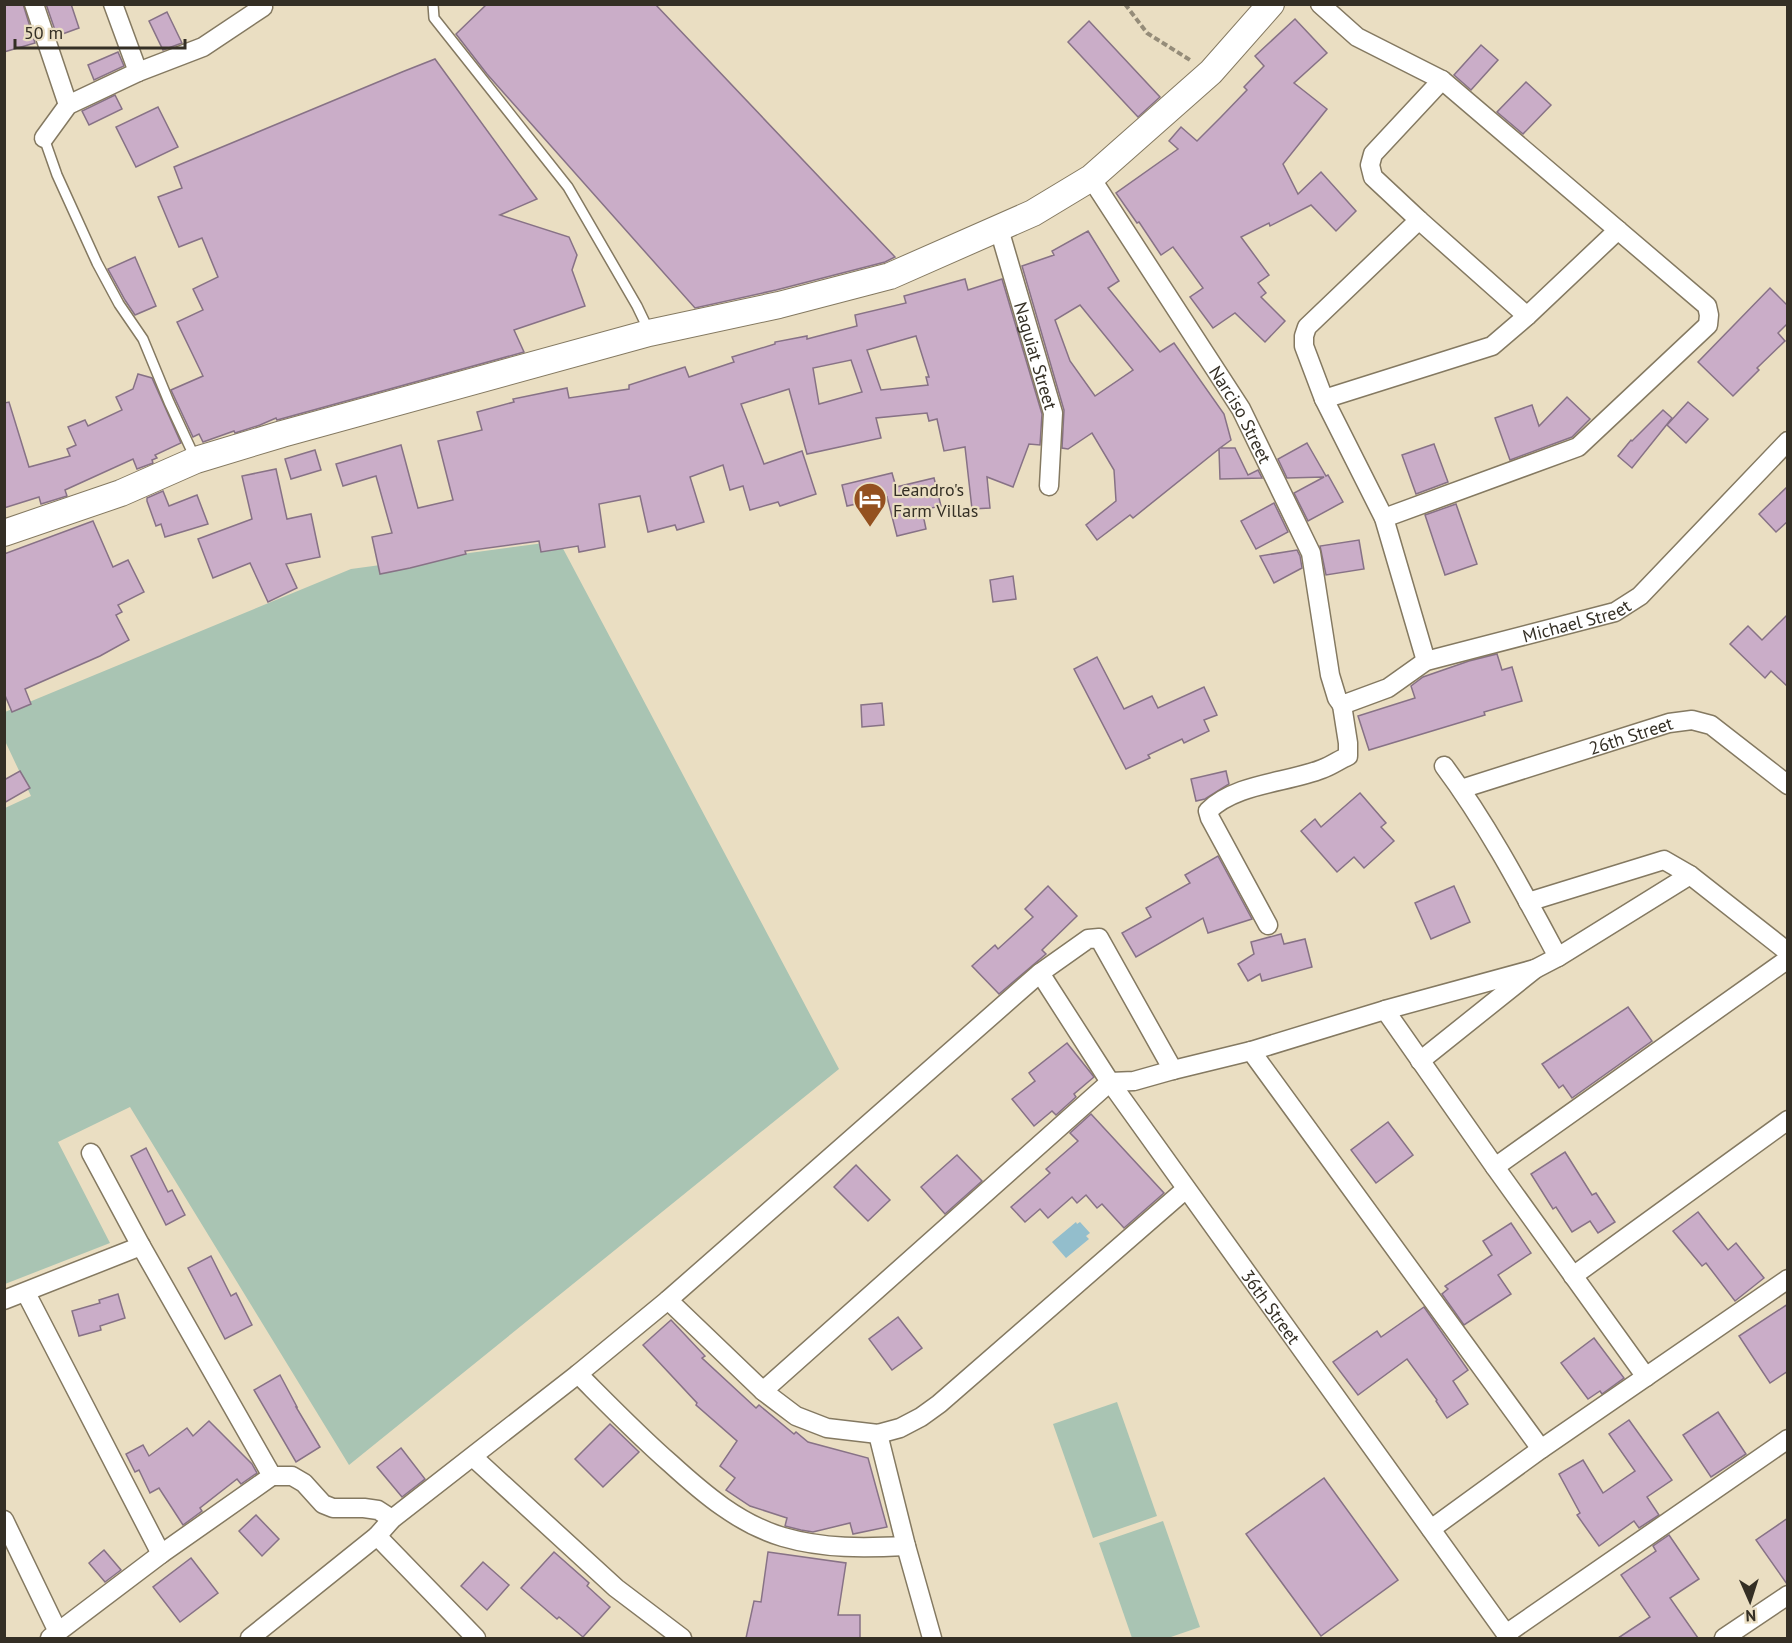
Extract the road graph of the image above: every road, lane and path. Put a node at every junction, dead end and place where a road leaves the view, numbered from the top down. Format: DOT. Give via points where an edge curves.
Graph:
graph roads {
  1 [pos="33,4"];
  2 [pos="113,4"];
  3 [pos="433,4"];
  4 [pos="1125,4"];
  5 [pos="1271,4"];
  6 [pos="1320,4"];
  7 [pos="263,8"];
  8 [pos="138,72"];
  9 [pos="1211,72"];
  10 [pos="1442,80"];
  11 [pos="68,105"];
  12 [pos="44,138"];
  13 [pos="1091,178"];
  14 [pos="1419,220"];
  15 [pos="999,229"];
  16 [pos="1618,230"];
  17 [pos="1527,316"];
  18 [pos="650,333"];
  19 [pos="1324,399"];
  20 [pos="1788,441"];
  21 [pos="196,460"];
  22 [pos="1049,486"];
  23 [pos="1384,518"];
  24 [pos="4,533"];
  25 [pos="1426,662"];
  26 [pos="1342,705"];
  27 [pos="1444,766"];
  28 [pos="1788,785"];
  29 [pos="1461,789"];
  30 [pos="1690,875"];
  31 [pos="1528,902"];
  32 [pos="1268,925"];
  33 [pos="1788,952"];
  34 [pos="1558,957"];
  35 [pos="1788,959"];
  36 [pos="1535,969"];
  37 [pos="1040,973"];
  38 [pos="1385,1010"];
  39 [pos="1251,1050"];
  40 [pos="1420,1061"];
  41 [pos="1173,1070"];
  42 [pos="1110,1082"];
  43 [pos="1788,1120"];
  44 [pos="91,1153"];
  45 [pos="1495,1167"];
  46 [pos="1186,1190"];
  47 [pos="141,1246"];
  48 [pos="1573,1276"];
  49 [pos="1788,1280"];
  50 [pos="26,1293"];
  51 [pos="4,1300"];
  52 [pos="668,1300"];
  53 [pos="578,1374"];
  54 [pos="1646,1377"];
  55 [pos="763,1391"];
  56 [pos="878,1434"];
  57 [pos="1788,1439"];
  58 [pos="1541,1449"];
  59 [pos="473,1457"];
  60 [pos="272,1476"];
  61 [pos="392,1519"];
  62 [pos="4,1520"];
  63 [pos="1431,1529"];
  64 [pos="377,1536"];
  65 [pos="906,1545"];
  66 [pos="161,1554"];
  67 [pos="1788,1594"];
  68 [pos="54,1635"];
  69 [pos="1507,1636"];
  70 [pos="250,1638"];
  71 [pos="476,1638"];
  72 [pos="682,1638"];
  73 [pos="932,1638"];
  74 [pos="1724,1638"];
  1 -- 11 [label="street"];
  2 -- 8 [label="street"];
  3 -- 18 [label="lane" via="434,18 568,187"];
  4 -- 9 [label="path" via="1147,33"];
  5 -- 9 [label="street"];
  6 -- 10 [label="street" via="1357,37"];
  7 -- 8 [label="street" via="202,47"];
  8 -- 11 [label="street"];
  9 -- 13 [label="street"];
  10 -- 14 [label="street" via="1373,154 1370,165 1373,177"];
  10 -- 16 [label="street"];
  11 -- 12 [label="street"];
  12 -- 21 [label="lane" via="97,263 118,304 143,339"];
  13 -- 15 [label="street"];
  13 -- 26 [label="street, Narciso Street" via="1241,409 1306,542 1330,675"];
  14 -- 17 [label="street"];
  14 -- 19 [label="street" via="1306,327 1304,346"];
  15 -- 18 [label="street" via="890,276"];
  15 -- 22 [label="street, Naguiat Street" via="1053,413"];
  16 -- 17 [label="street"];
  16 -- 23 [label="street" via="1707,306 1708,325 1578,447"];
  17 -- 19 [label="street" via="1492,346"];
  18 -- 21 [label="street"];
  19 -- 23 [label="street"];
  20 -- 25 [label="street, Michael Street" via="1640,596 1615,612"];
  21 -- 24 [label="street" via="121,493"];
  23 -- 25 [label="street"];
  25 -- 26 [label="street, Michael Street" via="1388,688"];
  26 -- 32 [label="street" via="1348,756 1322,769 1219,801 1208,811"];
  27 -- 29 [label="street"];
  28 -- 29 [label="street, 26th Street" via="1711,725 1692,720 1669,723"];
  29 -- 31 [label="street"];
  30 -- 31 [label="street" via="1664,860"];
  30 -- 33 [label="street"];
  30 -- 34 [label="street"];
  31 -- 34 [label="street"];
  34 -- 36 [label="street"];
  35 -- 45 [label="street"];
  36 -- 38 [label="street"];
  36 -- 40 [label="street"];
  37 -- 41 [label="street" via="1088,939 1099,938"];
  37 -- 42 [label="street, 36th Street"];
  37 -- 52 [label="street"];
  38 -- 39 [label="street"];
  38 -- 40 [label="street"];
  39 -- 41 [label="street"];
  39 -- 58 [label="street"];
  40 -- 45 [label="street"];
  41 -- 42 [label="street" via="1134,1081"];
  42 -- 46 [label="street, 36th Street"];
  42 -- 55 [label="street"];
  43 -- 48 [label="street"];
  44 -- 47 [label="street"];
  45 -- 48 [label="street"];
  46 -- 56 [label="street" via="939,1404 900,1428"];
  46 -- 63 [label="street, 36th Street"];
  47 -- 50 [label="street"];
  47 -- 60 [label="street"];
  48 -- 54 [label="street"];
  49 -- 54 [label="street"];
  50 -- 51 [label="street"];
  50 -- 66 [label="street"];
  52 -- 53 [label="street"];
  52 -- 55 [label="street"];
  53 -- 59 [label="street"];
  53 -- 65 [label="street" via="700,1490 745,1522 783,1537 822,1545"];
  54 -- 58 [label="street"];
  55 -- 56 [label="street" via="796,1416 827,1428"];
  56 -- 65 [label="street"];
  57 -- 69 [label="street"];
  58 -- 63 [label="street"];
  59 -- 61 [label="street"];
  59 -- 72 [label="street" via="616,1588"];
  60 -- 61 [label="street" via="292,1476 333,1508 378,1510"];
  60 -- 66 [label="street"];
  61 -- 64 [label="street"];
  62 -- 68 [label="street"];
  63 -- 69 [label="street, 36th Street"];
  64 -- 70 [label="street"];
  64 -- 71 [label="street"];
  65 -- 73 [label="street"];
  66 -- 68 [label="street"];
  67 -- 74 [label="street"];
}
